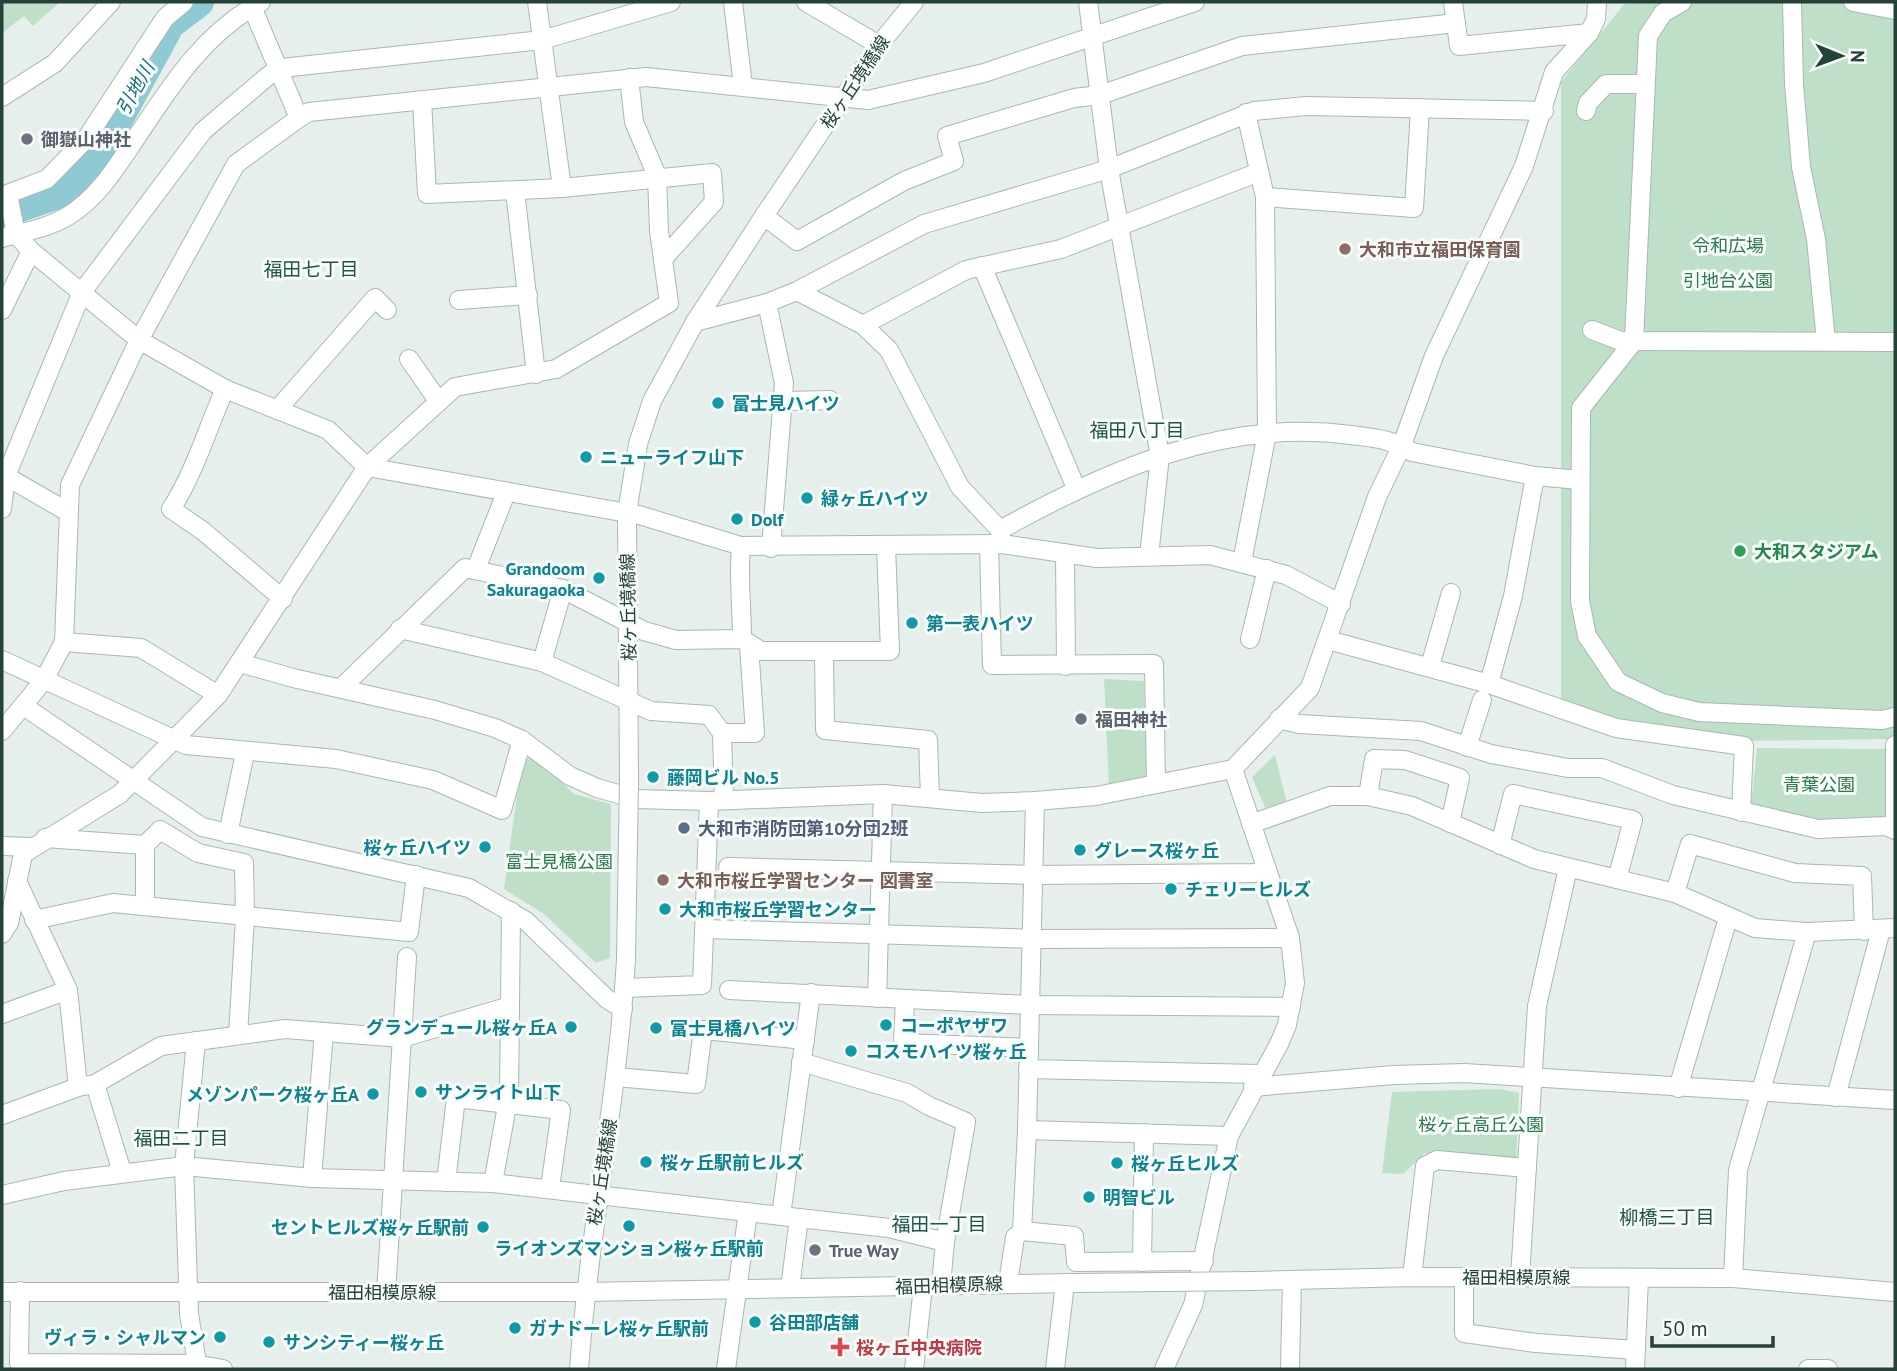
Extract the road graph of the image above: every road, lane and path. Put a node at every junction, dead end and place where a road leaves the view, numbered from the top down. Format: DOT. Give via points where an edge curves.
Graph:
graph roads {
  1 [pos="111,2"];
  2 [pos="184,2"];
  3 [pos="537,2"];
  4 [pos="671,2"];
  5 [pos="733,2"];
  6 [pos="806,2"];
  7 [pos="914,2"];
  8 [pos="1088,2"];
  9 [pos="1195,2"];
  10 [pos="1453,2"];
  11 [pos="1597,2"];
  12 [pos="1682,2"];
  13 [pos="1792,2"];
  14 [pos="1853,2"];
  15 [pos="256,4"];
  16 [pos="1895,10"];
  17 [pos="1455,23"];
  18 [pos="1589,33"];
  19 [pos="1093,37"];
  20 [pos="542,40"];
  21 [pos="879,45"];
  22 [pos="278,69"];
  23 [pos="629,78"];
  24 [pos="1643,84"];
  25 [pos="548,86"];
  26 [pos="743,86"];
  27 [pos="1100,95"];
  28 [pos="2,97"];
  29 [pos="843,99"];
  30 [pos="422,100"];
  31 [pos="1420,108"];
  32 [pos="1544,111"];
  33 [pos="1586,111"];
  34 [pos="1246,113"];
  35 [pos="299,118"];
  36 [pos="1109,169"];
  37 [pos="1259,172"];
  38 [pos="657,176"];
  39 [pos="562,188"];
  40 [pos="515,191"];
  41 [pos="5,195"];
  42 [pos="1265,197"];
  43 [pos="764,216"];
  44 [pos="1119,228"];
  45 [pos="11,233"];
  46 [pos="32,251"];
  47 [pos="663,260"];
  48 [pos="982,265"];
  49 [pos="797,291"];
  50 [pos="82,292"];
  51 [pos="528,295"];
  52 [pos="459,300"];
  53 [pos="767,303"];
  54 [pos="2,310"];
  55 [pos="387,310"];
  56 [pos="695,322"];
  57 [pos="863,325"];
  58 [pos="1592,330"];
  59 [pos="139,340"];
  60 [pos="1634,341"];
  61 [pos="1826,341"];
  62 [pos="1895,342"];
  63 [pos="410,359"];
  64 [pos="536,374"];
  65 [pos="225,389"];
  66 [pos="830,400"];
  67 [pos="784,401"];
  68 [pos="439,402"];
  69 [pos="277,410"];
  70 [pos="1267,433"];
  71 [pos="1402,445"];
  72 [pos="1160,456"];
  73 [pos="367,467"];
  74 [pos="4,475"];
  75 [pos="1535,477"];
  76 [pos="1580,480"];
  77 [pos="1076,488"];
  78 [pos="506,493"];
  79 [pos="2,509"];
  80 [pos="68,512"];
  81 [pos="627,513"];
  82 [pos="997,539"];
  83 [pos="741,546"];
  84 [pos="886,546"];
  85 [pos="771,548"];
  86 [pos="1065,553"];
  87 [pos="1149,556"];
  88 [pos="1242,562"];
  89 [pos="476,569"];
  90 [pos="1267,569"];
  91 [pos="563,590"];
  92 [pos="1451,593"];
  93 [pos="283,599"];
  94 [pos="1341,604"];
  95 [pos="630,624"];
  96 [pos="400,629"];
  97 [pos="1250,639"];
  98 [pos="1328,640"];
  99 [pos="64,642"];
  100 [pos="746,643"];
  101 [pos="824,652"];
  102 [pos="2,660"];
  103 [pos="542,662"];
  104 [pos="240,663"];
  105 [pos="1066,666"];
  106 [pos="1430,666"];
  107 [pos="44,680"];
  108 [pos="341,688"];
  109 [pos="1486,692"];
  110 [pos="218,695"];
  111 [pos="630,702"];
  112 [pos="25,707"];
  113 [pos="1895,717"];
  114 [pos="1279,719"];
  115 [pos="2,732"];
  116 [pos="722,733"];
  117 [pos="522,740"];
  118 [pos="173,741"];
  119 [pos="1895,745"];
  120 [pos="1467,747"];
  121 [pos="244,753"];
  122 [pos="1233,769"];
  123 [pos="133,782"];
  124 [pos="1156,783"];
  125 [pos="883,794"];
  126 [pos="1368,796"];
  127 [pos="930,798"];
  128 [pos="717,800"];
  129 [pos="1035,801"];
  130 [pos="1741,812"];
  131 [pos="1450,823"];
  132 [pos="1895,823"];
  133 [pos="1251,824"];
  134 [pos="1895,830"];
  135 [pos="228,834"];
  136 [pos="38,843"];
  137 [pos="145,845"];
  138 [pos="1500,845"];
  139 [pos="2,846"];
  140 [pos="728,867"];
  141 [pos="1568,868"];
  142 [pos="1267,870"];
  143 [pos="881,871"];
  144 [pos="416,875"];
  145 [pos="1032,875"];
  146 [pos="1617,879"];
  147 [pos="17,881"];
  148 [pos="1675,893"];
  149 [pos="145,906"];
  150 [pos="511,911"];
  151 [pos="245,918"];
  152 [pos="1728,918"];
  153 [pos="34,920"];
  154 [pos="705,929"];
  155 [pos="1880,929"];
  156 [pos="1807,932"];
  157 [pos="879,933"];
  158 [pos="2,934"];
  159 [pos="1290,938"];
  160 [pos="1031,939"];
  161 [pos="407,957"];
  162 [pos="624,988"];
  163 [pos="68,990"];
  164 [pos="729,990"];
  165 [pos="811,993"];
  166 [pos="877,998"];
  167 [pos="905,1001"];
  168 [pos="510,1006"];
  169 [pos="1029,1006"];
  170 [pos="1291,1007"];
  171 [pos="624,1009"];
  172 [pos="2,1014"];
  173 [pos="324,1032"];
  174 [pos="238,1035"];
  175 [pos="402,1038"];
  176 [pos="805,1040"];
  177 [pos="196,1041"];
  178 [pos="1028,1048"];
  179 [pos="801,1062"];
  180 [pos="1028,1069"];
  181 [pos="616,1077"];
  182 [pos="1533,1077"];
  183 [pos="1256,1081"];
  184 [pos="87,1085"];
  185 [pos="1678,1088"];
  186 [pos="1760,1093"];
  187 [pos="1836,1097"];
  188 [pos="1895,1100"];
  189 [pos="506,1103"];
  190 [pos="2,1115"];
  191 [pos="1027,1130"];
  192 [pos="1144,1133"];
  193 [pos="1228,1136"];
  194 [pos="184,1166"];
  195 [pos="1527,1168"];
  196 [pos="122,1172"];
  197 [pos="312,1178"];
  198 [pos="392,1182"];
  199 [pos="446,1182"];
  200 [pos="493,1183"];
  201 [pos="550,1188"];
  202 [pos="598,1194"];
  203 [pos="2,1195"];
  204 [pos="748,1212"];
  205 [pos="790,1217"];
  206 [pos="1022,1231"];
  207 [pos="945,1242"];
  208 [pos="1204,1261"];
  209 [pos="1143,1262"];
  210 [pos="1412,1277"];
  211 [pos="1464,1277"];
  212 [pos="1520,1277"];
  213 [pos="1639,1278"];
  214 [pos="1733,1278"];
  215 [pos="1292,1280"];
  216 [pos="1009,1283"];
  217 [pos="1071,1283"];
  218 [pos="932,1286"];
  219 [pos="790,1288"];
  220 [pos="737,1289"];
  221 [pos="11,1292"];
  222 [pos="584,1292"];
  223 [pos="189,1293"];
  224 [pos="386,1293"];
  225 [pos="1895,1293"];
  226 [pos="1636,1350"];
  227 [pos="196,1366"];
  228 [pos="223,1369"];
  229 [pos="579,1369"];
  230 [pos="726,1369"];
  231 [pos="914,1369"];
  232 [pos="1055,1369"];
  233 [pos="1164,1369"];
  234 [pos="1290,1369"];
  235 [pos="1635,1369"];
  236 [pos="1808,1369"];
  237 [pos="1828,1369"];
  1 -- 28 [label="street" via="55,62"];
  2 -- 41 [label="street" via="165,18 86,139 47,179"];
  3 -- 20 [label="street"];
  4 -- 20 [label="street"];
  5 -- 26 [label="street"];
  6 -- 21 [label="street"];
  7 -- 21 [label="street, 桜ヶ丘境橋線"];
  8 -- 19 [label="street"];
  9 -- 19 [label="street"];
  10 -- 17 [label="street"];
  11 -- 18 [label="street"];
  12 -- 24 [label="street" via="1663,13 1648,36"];
  13 -- 61 [label="street" via="1801,167 1816,239"];
  14 -- 16 [label="street"];
  15 -- 22 [label="street"];
  15 -- 45 [label="street" via="221,27 186,65 107,180 85,204 53,224"];
  17 -- 18 [label="street" via="1459,46"];
  17 -- 27 [label="street" via="1242,46"];
  18 -- 32 [label="street" via="1555,72"];
  19 -- 27 [label="street"];
  19 -- 29 [label="street" via="984,73 868,100"];
  20 -- 22 [label="street"];
  20 -- 25 [label="street"];
  21 -- 29 [label="street, 桜ヶ丘境橋線"];
  22 -- 35 [label="street"];
  22 -- 50 [label="street" via="203,131"];
  23 -- 25 [label="street"];
  23 -- 26 [label="street"];
  23 -- 38 [label="street" via="634,122"];
  24 -- 33 [label="street" via="1606,84"];
  24 -- 60 [label="street"];
  25 -- 30 [label="street"];
  25 -- 39 [label="street"];
  26 -- 29 [label="street"];
  27 -- 36 [label="street"];
  27 -- 43 [label="street" via="1074,98 947,136 954,161 904,181 797,241"];
  29 -- 43 [label="street, 桜ヶ丘境橋線"];
  30 -- 35 [label="street" via="309,112"];
  30 -- 40 [label="street" via="427,194"];
  31 -- 32 [label="street"];
  31 -- 34 [label="street" via="1306,106"];
  31 -- 42 [label="street" via="1414,208"];
  32 -- 71 [label="street" via="1524,166 1434,356"];
  34 -- 36 [label="street"];
  34 -- 37 [label="street"];
  35 -- 59 [label="street" via="236,164"];
  36 -- 44 [label="street"];
  36 -- 49 [label="street" via="924,224"];
  37 -- 42 [label="street"];
  37 -- 44 [label="street"];
  38 -- 39 [label="street"];
  38 -- 47 [label="street"];
  38 -- 47 [label="street" via="712,173 713,183 714,202"];
  39 -- 40 [label="street"];
  40 -- 51 [label="street"];
  41 -- 45 [label="street"];
  42 -- 70 [label="street"];
  43 -- 56 [label="street, 桜ヶ丘境橋線"];
  44 -- 48 [label="street" via="1061,249"];
  44 -- 72 [label="street"];
  45 -- 46 [label="street"];
  46 -- 50 [label="street"];
  46 -- 54 [label="street"];
  47 -- 64 [label="street" via="668,303 556,369"];
  48 -- 57 [label="street"];
  48 -- 77 [label="street"];
  49 -- 53 [label="street"];
  49 -- 57 [label="street"];
  50 -- 59 [label="street"];
  50 -- 74 [label="street"];
  51 -- 52 [label="street"];
  51 -- 64 [label="street"];
  53 -- 56 [label="street"];
  53 -- 67 [label="street"];
  55 -- 69 [label="street" via="375,299"];
  56 -- 81 [label="street, 桜ヶ丘境橋線" via="652,401 638,444"];
  57 -- 82 [label="street" via="889,350 942,456"];
  58 -- 60 [label="street"];
  59 -- 65 [label="street"];
  59 -- 80 [label="street" via="70,485"];
  60 -- 61 [label="street"];
  60 -- 76 [label="street" via="1581,408"];
  61 -- 62 [label="street"];
  63 -- 68 [label="street"];
  64 -- 68 [label="street" via="455,387"];
  65 -- 69 [label="street"];
  65 -- 93 [label="street" via="190,479 171,509"];
  66 -- 67 [label="street"];
  67 -- 85 [label="street"];
  68 -- 73 [label="street"];
  69 -- 73 [label="street" via="328,430"];
  70 -- 71 [label="street" via="1324,432"];
  70 -- 72 [label="street"];
  70 -- 88 [label="street"];
  71 -- 75 [label="street" via="1412,452"];
  71 -- 94 [label="street" via="1377,497"];
  72 -- 77 [label="street"];
  72 -- 87 [label="street"];
  73 -- 78 [label="street"];
  73 -- 93 [label="street"];
  74 -- 79 [label="street"];
  74 -- 80 [label="street"];
  75 -- 76 [label="street"];
  75 -- 109 [label="street" via="1513,596"];
  76 -- 113 [label="street" via="1580,601 1587,636 1618,682 1662,703 1699,712"];
  77 -- 82 [label="street"];
  78 -- 81 [label="street"];
  78 -- 89 [label="street"];
  80 -- 99 [label="street"];
  81 -- 83 [label="street"];
  81 -- 95 [label="street, 桜ヶ丘境橋線"];
  82 -- 84 [label="street"];
  82 -- 86 [label="street"];
  82 -- 105 [label="street" via="992,665"];
  83 -- 85 [label="street"];
  83 -- 100 [label="street" via="738,582 743,589"];
  84 -- 85 [label="street"];
  84 -- 101 [label="street" via="890,651"];
  86 -- 87 [label="street" via="1097,558"];
  86 -- 105 [label="street"];
  87 -- 88 [label="street" via="1210,555"];
  88 -- 90 [label="street"];
  89 -- 91 [label="street"];
  89 -- 96 [label="street" via="465,568"];
  90 -- 94 [label="street"];
  90 -- 97 [label="street"];
  91 -- 95 [label="street"];
  91 -- 103 [label="street"];
  92 -- 106 [label="street"];
  93 -- 104 [label="street"];
  94 -- 98 [label="street"];
  95 -- 100 [label="street" via="676,640"];
  95 -- 111 [label="street, 桜ヶ丘境橋線"];
  96 -- 103 [label="street"];
  96 -- 108 [label="street"];
  98 -- 106 [label="street"];
  98 -- 114 [label="street" via="1310,688"];
  99 -- 107 [label="street"];
  99 -- 110 [label="street" via="141,648"];
  100 -- 101 [label="street" via="761,651"];
  100 -- 116 [label="street" via="755,733"];
  101 -- 127 [label="street" via="825,730 928,740"];
  102 -- 107 [label="street"];
  103 -- 111 [label="street"];
  104 -- 108 [label="street"];
  104 -- 110 [label="street"];
  105 -- 124 [label="street" via="1154,664"];
  106 -- 109 [label="street"];
  107 -- 112 [label="street"];
  107 -- 118 [label="street"];
  108 -- 117 [label="street" via="435,710"];
  109 -- 120 [label="street"];
  109 -- 130 [label="street" via="1616,728 1744,746"];
  110 -- 118 [label="street"];
  111 -- 116 [label="street" via="661,713 709,715"];
  111 -- 162 [label="street, 桜ヶ丘境橋線, bridge"];
  112 -- 115 [label="street"];
  112 -- 123 [label="street"];
  114 -- 120 [label="street" via="1421,730"];
  114 -- 122 [label="street"];
  116 -- 128 [label="street"];
  117 -- 121 [label="street" via="502,810 433,780 336,759"];
  117 -- 128 [label="street" via="570,776 597,788 636,799"];
  118 -- 121 [label="street"];
  118 -- 123 [label="street"];
  119 -- 132 [label="street"];
  120 -- 130 [label="street" via="1567,768 1602,768 1673,795"];
  121 -- 135 [label="street"];
  122 -- 124 [label="street"];
  122 -- 133 [label="street"];
  123 -- 135 [label="street" via="202,827"];
  123 -- 136 [label="street"];
  124 -- 129 [label="street" via="1096,796"];
  125 -- 127 [label="street"];
  125 -- 128 [label="street"];
  125 -- 143 [label="street"];
  126 -- 131 [label="street" via="1412,806"];
  126 -- 131 [label="street" via="1374,759 1405,760 1460,778"];
  126 -- 133 [label="street" via="1330,796"];
  127 -- 129 [label="street" via="982,803"];
  128 -- 154 [label="street"];
  129 -- 145 [label="street"];
  130 -- 134 [label="street" via="1818,829 1886,826"];
  131 -- 138 [label="street"];
  133 -- 142 [label="street"];
  135 -- 144 [label="street"];
  136 -- 137 [label="street"];
  136 -- 139 [label="street"];
  136 -- 147 [label="street" via="23,854"];
  137 -- 149 [label="street"];
  137 -- 151 [label="street" via="160,830 198,853 244,863"];
  138 -- 141 [label="street"];
  138 -- 146 [label="street" via="1513,794 1633,820"];
  140 -- 143 [label="street"];
  141 -- 146 [label="street"];
  141 -- 182 [label="street" via="1539,991"];
  142 -- 145 [label="street"];
  142 -- 159 [label="street"];
  143 -- 145 [label="street"];
  143 -- 157 [label="street"];
  144 -- 150 [label="street" via="468,888"];
  144 -- 151 [label="street" via="409,932"];
  145 -- 160 [label="street"];
  146 -- 148 [label="street"];
  147 -- 153 [label="street"];
  147 -- 158 [label="street" via="9,923"];
  148 -- 152 [label="street"];
  148 -- 155 [label="street" via="1690,844 1795,873 1863,876"];
  149 -- 151 [label="street"];
  149 -- 153 [label="street" via="113,903"];
  150 -- 168 [label="street"];
  150 -- 171 [label="street" via="607,999"];
  151 -- 174 [label="street"];
  152 -- 156 [label="street" via="1768,931"];
  152 -- 185 [label="street"];
  153 -- 163 [label="street"];
  154 -- 157 [label="street"];
  154 -- 162 [label="street" via="702,985"];
  155 -- 156 [label="street"];
  155 -- 187 [label="street"];
  156 -- 186 [label="street"];
  157 -- 160 [label="street"];
  157 -- 166 [label="street"];
  159 -- 160 [label="street"];
  159 -- 170 [label="street" via="1296,983"];
  160 -- 169 [label="street"];
  161 -- 175 [label="street"];
  162 -- 171 [label="street, 桜ヶ丘境橋線"];
  163 -- 172 [label="street"];
  163 -- 184 [label="street"];
  164 -- 165 [label="street"];
  165 -- 166 [label="street"];
  165 -- 176 [label="street"];
  166 -- 167 [label="street"];
  167 -- 169 [label="street"];
  167 -- 178 [label="street" via="903,1043"];
  168 -- 175 [label="street"];
  168 -- 189 [label="street" via="511,1078"];
  169 -- 170 [label="street"];
  169 -- 178 [label="street"];
  170 -- 183 [label="street" via="1279,1044"];
  171 -- 181 [label="street, 桜ヶ丘境橋線"];
  173 -- 174 [label="street"];
  173 -- 175 [label="street"];
  173 -- 197 [label="street"];
  174 -- 177 [label="street"];
  175 -- 198 [label="street"];
  176 -- 179 [label="street"];
  176 -- 181 [label="street" via="704,1030 696,1084"];
  177 -- 184 [label="street" via="162,1046"];
  177 -- 194 [label="street"];
  178 -- 180 [label="street"];
  179 -- 205 [label="street"];
  179 -- 207 [label="street" via="907,1093 966,1122"];
  180 -- 183 [label="street"];
  180 -- 191 [label="street"];
  181 -- 202 [label="street, 桜ヶ丘境橋線"];
  182 -- 183 [label="street" via="1464,1073"];
  182 -- 185 [label="street"];
  182 -- 195 [label="street"];
  183 -- 193 [label="street"];
  184 -- 190 [label="street"];
  184 -- 196 [label="street"];
  185 -- 186 [label="street"];
  186 -- 187 [label="street"];
  186 -- 214 [label="street" via="1738,1170"];
  187 -- 188 [label="street"];
  189 -- 199 [label="street" via="456,1098"];
  189 -- 200 [label="street"];
  189 -- 201 [label="street" via="561,1110"];
  191 -- 192 [label="street"];
  191 -- 206 [label="street"];
  192 -- 193 [label="street"];
  192 -- 209 [label="street"];
  193 -- 208 [label="street"];
  194 -- 196 [label="street"];
  194 -- 197 [label="street"];
  194 -- 223 [label="street"];
  195 -- 210 [label="street" via="1437,1160 1425,1166"];
  195 -- 212 [label="street"];
  196 -- 203 [label="street"];
  197 -- 198 [label="street"];
  198 -- 199 [label="street"];
  198 -- 224 [label="street"];
  199 -- 200 [label="street"];
  200 -- 201 [label="street"];
  201 -- 202 [label="street"];
  202 -- 204 [label="street"];
  202 -- 222 [label="street, 桜ヶ丘境橋線"];
  204 -- 205 [label="street"];
  204 -- 220 [label="street"];
  205 -- 207 [label="street" via="889,1228"];
  205 -- 219 [label="street"];
  206 -- 209 [label="street" via="1074,1236 1076,1262"];
  206 -- 216 [label="street" via="1016,1237"];
  207 -- 218 [label="street"];
  208 -- 209 [label="street"];
  208 -- 233 [label="street" via="1193,1305"];
  210 -- 211 [label="street, 福田相模原線"];
  210 -- 215 [label="street, 福田相模原線"];
  211 -- 212 [label="street, 福田相模原線"];
  211 -- 226 [label="street" via="1464,1332"];
  212 -- 213 [label="street, 福田相模原線"];
  213 -- 214 [label="street, 福田相模原線"];
  213 -- 226 [label="street"];
  214 -- 225 [label="street, 福田相模原線"];
  215 -- 217 [label="street, 福田相模原線, bridge"];
  215 -- 234 [label="street"];
  216 -- 217 [label="street, 福田相模原線"];
  216 -- 218 [label="street, 福田相模原線"];
  217 -- 232 [label="street"];
  218 -- 219 [label="street, 福田相模原線"];
  218 -- 231 [label="street"];
  219 -- 220 [label="street, 福田相模原線"];
  220 -- 222 [label="street, 福田相模原線"];
  220 -- 230 [label="street"];
  221 -- 223 [label="street, 福田相模原線"];
  221 -- 227 [label="street" via="19,1363"];
  222 -- 224 [label="street, 福田相模原線"];
  222 -- 229 [label="street, 桜ヶ丘境橋線"];
  223 -- 224 [label="street, 福田相模原線"];
  223 -- 227 [label="street"];
  226 -- 235 [label="street"];
  227 -- 228 [label="street"];
  236 -- 237 [label="street"];
}
